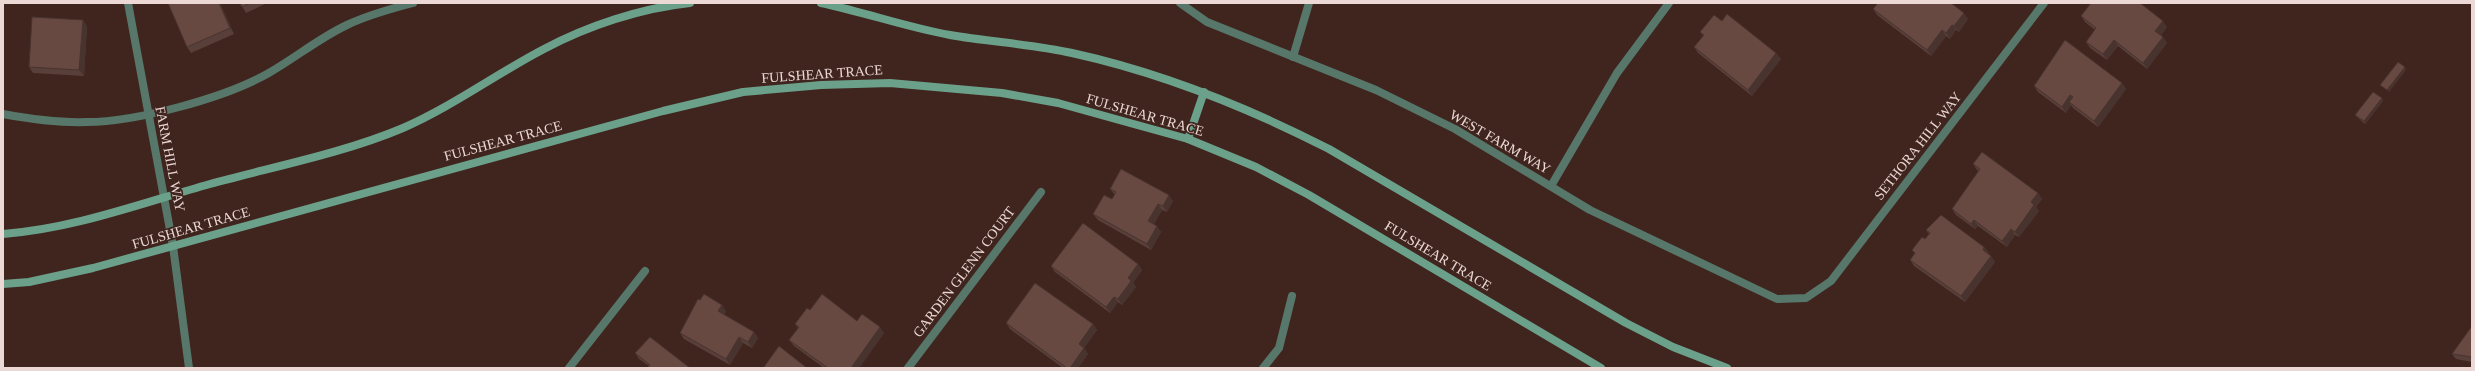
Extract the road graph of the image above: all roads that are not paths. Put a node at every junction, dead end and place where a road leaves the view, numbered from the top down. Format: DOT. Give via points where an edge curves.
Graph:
graph roads {
  1 [pos="128,3"];
  2 [pos="413,3"];
  3 [pos="690,3"];
  4 [pos="821,3"];
  5 [pos="1180,3"];
  6 [pos="1309,3"];
  7 [pos="1669,3"];
  8 [pos="2044,3"];
  9 [pos="1293,57"];
  10 [pos="1204,92"];
  11 [pos="3,114"];
  12 [pos="148,115"];
  13 [pos="1188,139"];
  14 [pos="1551,186"];
  15 [pos="1041,192"];
  16 [pos="164,197"];
  17 [pos="3,234"];
  18 [pos="173,246"];
  19 [pos="645,271"];
  20 [pos="3,284"];
  21 [pos="1292,296"];
  22 [pos="1806,298"];
  23 [pos="189,368"];
  24 [pos="569,368"];
  25 [pos="908,368"];
  26 [pos="1264,368"];
  27 [pos="1601,368"];
  28 [pos="1727,368"];
  1 -- 12 [label="street, FARM HILL WAY"];
  2 -- 12 [label="street" via="383,10 346,25 266,75 220,95"];
  3 -- 16 [label="street" via="635,14 588,29 552,45 469,94 402,128 346,147"];
  4 -- 10 [label="street" via="951,35 1071,52 1144,71"];
  5 -- 9 [label="street, WEST FARM WAY" via="1207,22"];
  6 -- 9 [label="street"];
  7 -- 14 [label="street" via="1617,73"];
  8 -- 22 [label="street, SETHORA HILL WAY" via="1831,281"];
  9 -- 14 [label="street, WEST FARM WAY" via="1376,90 1455,129"];
  10 -- 13 [label="street"];
  10 -- 28 [label="street" via="1280,124 1329,149 1626,323 1673,347"];
  11 -- 12 [label="street" via="29,119 88,123"];
  12 -- 16 [label="street, FARM HILL WAY"];
  13 -- 18 [label="street, FULSHEAR TRACE" via="1058,103 935,85 821,85 744,92 663,111"];
  13 -- 27 [label="street, FULSHEAR TRACE" via="1256,167 1309,195"];
  14 -- 22 [label="street, WEST FARM WAY" via="1590,210 1777,299"];
  15 -- 25 [label="street, GARDEN GLENN COURT"];
  16 -- 17 [label="street" via="83,220"];
  16 -- 18 [label="street, FARM HILL WAY"];
  18 -- 20 [label="street, FULSHEAR TRACE" via="93,268 29,282"];
  18 -- 23 [label="street, FARM HILL WAY"];
  19 -- 24 [label="street"];
  21 -- 26 [label="street" via="1279,348"];
}
